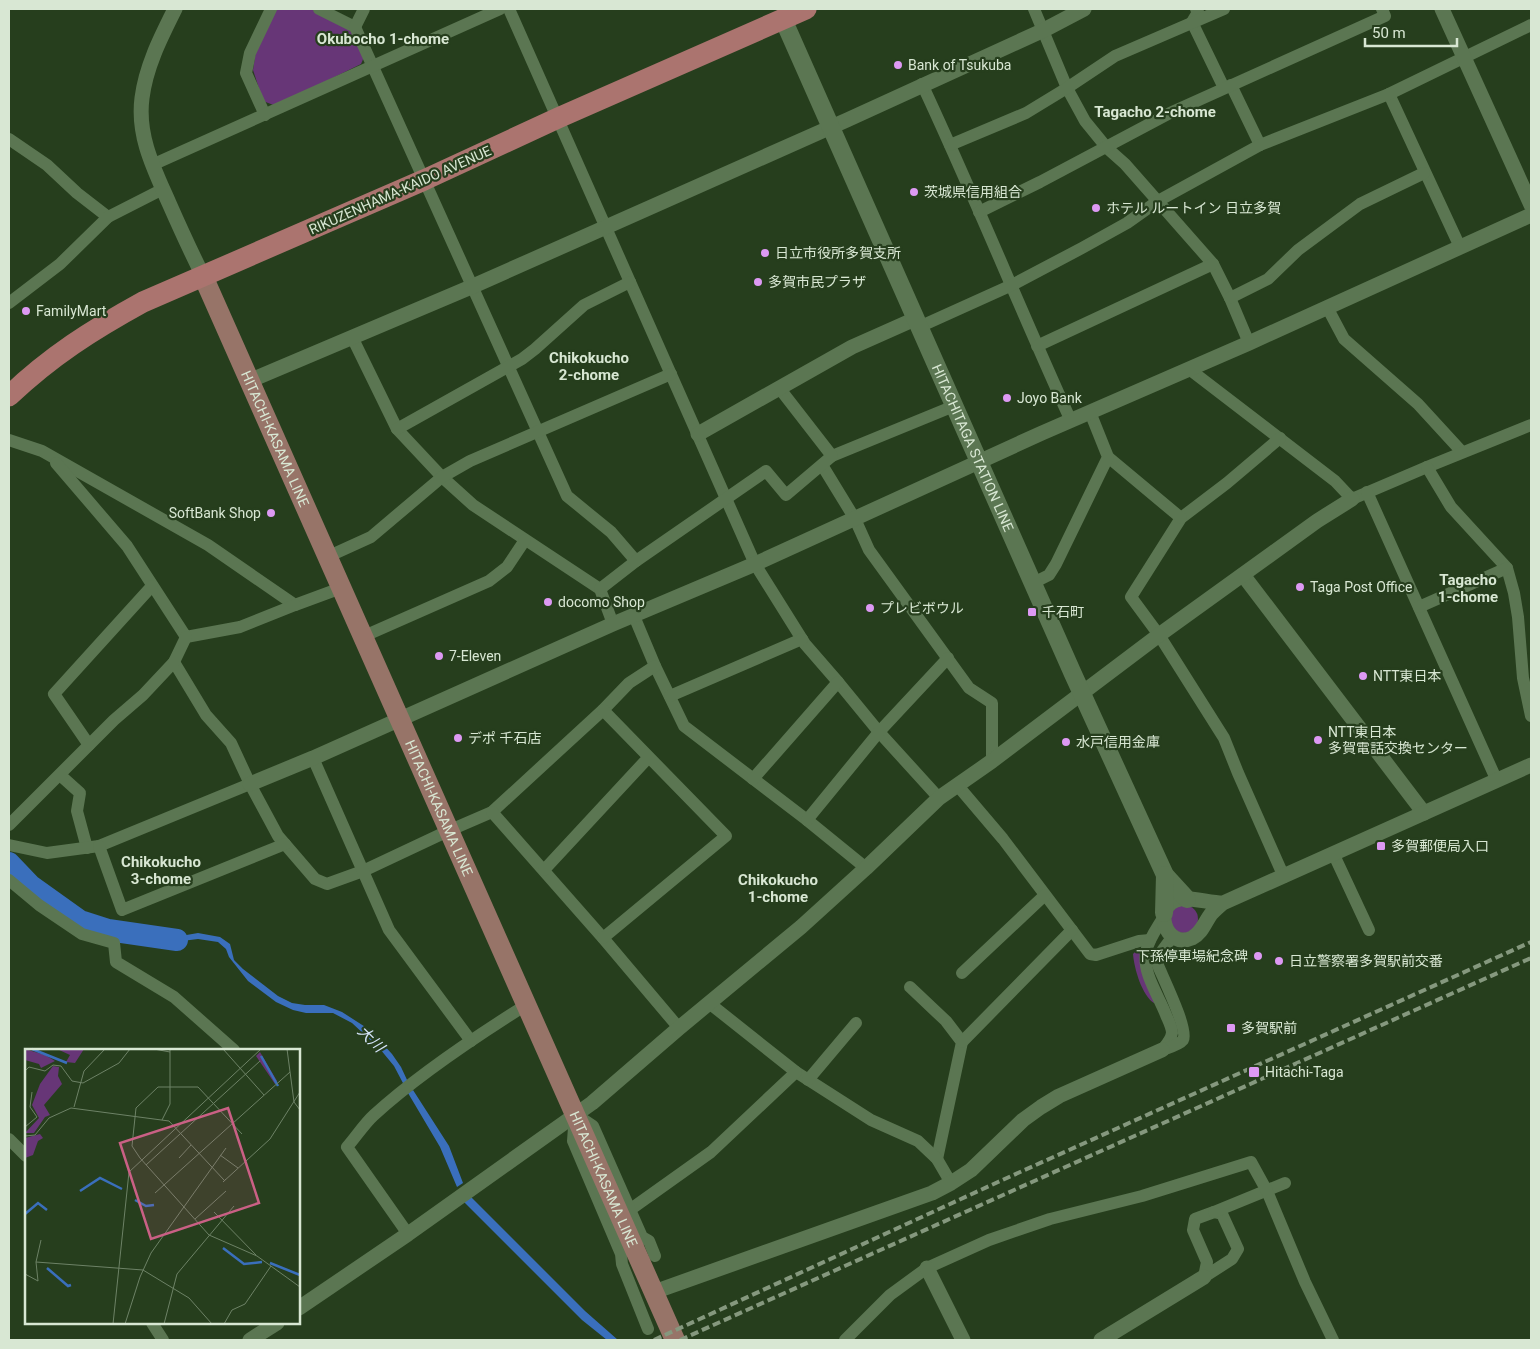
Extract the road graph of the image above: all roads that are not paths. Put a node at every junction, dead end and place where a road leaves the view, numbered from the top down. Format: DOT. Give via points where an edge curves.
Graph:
graph roads {
  1 [pos="175,9"];
  2 [pos="271,9"];
  3 [pos="319,9"];
  4 [pos="364,9"];
  5 [pos="500,9"];
  6 [pos="509,9"];
  7 [pos="806,9"];
  8 [pos="1034,9"];
  9 [pos="1084,9"];
  10 [pos="1196,9"];
  11 [pos="1224,9"];
  12 [pos="1382,9"];
  13 [pos="1442,9"];
  14 [pos="781,14"];
  15 [pos="1192,22"];
  16 [pos="1531,25"];
  17 [pos="355,27"];
  18 [pos="1044,30"];
  19 [pos="1464,58"];
  20 [pos="374,66"];
  21 [pos="922,84"];
  22 [pos="1228,86"];
  23 [pos="1067,88"];
  24 [pos="1389,94"];
  25 [pos="266,114"];
  26 [pos="558,118"];
  27 [pos="830,127"];
  28 [pos="9,139"];
  29 [pos="1260,144"];
  30 [pos="950,145"];
  31 [pos="1107,148"];
  32 [pos="152,165"];
  33 [pos="1424,172"];
  34 [pos="424,180"];
  35 [pos="163,189"];
  36 [pos="1158,201"];
  37 [pos="1531,205"];
  38 [pos="979,212"];
  39 [pos="1531,215"];
  40 [pos="108,217"];
  41 [pos="606,227"];
  42 [pos="1460,247"];
  43 [pos="1212,264"];
  44 [pos="203,276"];
  45 [pos="630,282"];
  46 [pos="1012,286"];
  47 [pos="471,287"];
  48 [pos="1230,298"];
  49 [pos="9,303"];
  50 [pos="1326,308"];
  51 [pos="917,323"];
  52 [pos="352,338"];
  53 [pos="1248,343"];
  54 [pos="1037,346"];
  55 [pos="508,366"];
  56 [pos="1189,369"];
  57 [pos="671,374"];
  58 [pos="250,382"];
  59 [pos="780,388"];
  60 [pos="9,396"];
  61 [pos="954,406"];
  62 [pos="1090,412"];
  63 [pos="1072,420"];
  64 [pos="1531,425"];
  65 [pos="397,429"];
  66 [pos="538,431"];
  67 [pos="698,434"];
  68 [pos="1280,438"];
  69 [pos="9,440"];
  70 [pos="1462,452"];
  71 [pos="50,456"];
  72 [pos="832,456"];
  73 [pos="1108,457"];
  74 [pos="979,462"];
  75 [pos="822,465"];
  76 [pos="1427,466"];
  77 [pos="442,477"];
  78 [pos="1367,492"];
  79 [pos="1352,499"];
  80 [pos="726,500"];
  81 [pos="1182,518"];
  82 [pos="855,519"];
  83 [pos="525,540"];
  84 [pos="327,557"];
  85 [pos="636,561"];
  86 [pos="755,564"];
  87 [pos="1507,568"];
  88 [pos="1243,575"];
  89 [pos="1033,583"];
  90 [pos="152,586"];
  91 [pos="341,588"];
  92 [pos="600,589"];
  93 [pos="295,605"];
  94 [pos="1419,607"];
  95 [pos="634,616"];
  96 [pos="614,624"];
  97 [pos="1159,635"];
  98 [pos="186,637"];
  99 [pos="362,637"];
  100 [pos="802,639"];
  101 [pos="948,658"];
  102 [pos="174,662"];
  103 [pos="655,666"];
  104 [pos="838,682"];
  105 [pos="1082,692"];
  106 [pos="670,696"];
  107 [pos="603,710"];
  108 [pos="1531,716"];
  109 [pos="400,719"];
  110 [pos="879,732"];
  111 [pos="89,745"];
  112 [pos="312,758"];
  113 [pos="648,758"];
  114 [pos="992,761"];
  115 [pos="1531,765"];
  116 [pos="60,775"];
  117 [pos="753,779"];
  118 [pos="1497,780"];
  119 [pos="250,784"];
  120 [pos="958,786"];
  121 [pos="939,798"];
  122 [pos="492,812"];
  123 [pos="1424,813"];
  124 [pos="807,820"];
  125 [pos="9,825"];
  126 [pos="448,831"];
  127 [pos="9,844"];
  128 [pos="285,844"];
  129 [pos="93,847"];
  130 [pos="1334,855"];
  131 [pos="866,868"];
  132 [pos="544,870"];
  133 [pos="363,871"];
  134 [pos="1165,875"];
  135 [pos="1284,876"];
  136 [pos="9,880"];
  137 [pos="1045,894"];
  138 [pos="1189,899"];
  139 [pos="1223,903"];
  140 [pos="1164,915"];
  141 [pos="1203,928"];
  142 [pos="1072,930"];
  143 [pos="1369,930"];
  144 [pos="1173,936"];
  145 [pos="603,938"];
  146 [pos="1150,940"];
  147 [pos="962,972"];
  148 [pos="910,987"];
  149 [pos="709,1003"];
  150 [pos="526,1005"];
  151 [pos="856,1023"];
  152 [pos="679,1028"];
  153 [pos="471,1041"];
  154 [pos="962,1042"];
  155 [pos="228,1048"];
  156 [pos="1162,1050"];
  157 [pos="796,1072"];
  158 [pos="808,1080"];
  159 [pos="575,1114"];
  160 [pos="9,1139"];
  161 [pos="25,1155"];
  162 [pos="937,1159"];
  163 [pos="951,1183"];
  164 [pos="1285,1183"];
  165 [pos="1267,1191"];
  166 [pos="630,1209"];
  167 [pos="1214,1212"];
  168 [pos="408,1234"];
  169 [pos="655,1256"];
  170 [pos="927,1268"];
  171 [pos="1204,1277"];
  172 [pos="654,1292"];
  173 [pos="300,1307"];
  174 [pos="153,1324"];
  175 [pos="274,1324"];
  176 [pos="648,1329"];
  177 [pos="163,1340"];
  178 [pos="250,1340"];
  179 [pos="675,1340"];
  180 [pos="845,1340"];
  181 [pos="963,1340"];
  182 [pos="1102,1340"];
  183 [pos="1332,1340"];
  1 -- 32 [label="street" via="151,62 142,99 144,140"];
  2 -- 25 [label="street" via="250,53 246,74"];
  3 -- 17 [label="street"];
  4 -- 17 [label="street"];
  5 -- 20 [label="street"];
  6 -- 26 [label="street"];
  7 -- 14 [label="highway, RIKUZENHAMA-KAIDO AVENUE"];
  8 -- 18 [label="street"];
  9 -- 18 [label="street"];
  10 -- 15 [label="street" via="1198,12"];
  11 -- 15 [label="street"];
  12 -- 22 [label="street" via="1385,16"];
  13 -- 19 [label="street"];
  14 -- 26 [label="highway, RIKUZENHAMA-KAIDO AVENUE"];
  14 -- 27 [label="main road, HITACHITAGA STATION LINE"];
  15 -- 22 [label="street"];
  15 -- 23 [label="street" via="1115,56"];
  16 -- 19 [label="street"];
  17 -- 20 [label="street"];
  18 -- 21 [label="street"];
  18 -- 23 [label="street"];
  19 -- 24 [label="street"];
  19 -- 37 [label="street"];
  20 -- 25 [label="street"];
  20 -- 34 [label="street"];
  21 -- 27 [label="street"];
  21 -- 30 [label="street"];
  22 -- 29 [label="street"];
  22 -- 31 [label="street"];
  23 -- 30 [label="street" via="1026,113"];
  23 -- 31 [label="street" via="1085,120"];
  24 -- 29 [label="street"];
  24 -- 33 [label="street"];
  25 -- 32 [label="street"];
  26 -- 34 [label="highway, RIKUZENHAMA-KAIDO AVENUE"];
  26 -- 41 [label="street"];
  27 -- 41 [label="street"];
  27 -- 51 [label="main road, HITACHITAGA STATION LINE"];
  28 -- 40 [label="street" via="47,165"];
  29 -- 36 [label="street"];
  30 -- 38 [label="street"];
  31 -- 36 [label="street"];
  31 -- 38 [label="street"];
  32 -- 35 [label="street"];
  33 -- 42 [label="street"];
  33 -- 48 [label="street" via="1360,204 1298,250 1268,279"];
  34 -- 44 [label="highway, RIKUZENHAMA-KAIDO AVENUE"];
  34 -- 47 [label="street"];
  35 -- 40 [label="street"];
  35 -- 44 [label="street"];
  36 -- 43 [label="street"];
  36 -- 46 [label="street" via="1126,223"];
  38 -- 46 [label="street"];
  39 -- 42 [label="street"];
  40 -- 49 [label="street" via="60,264"];
  41 -- 45 [label="street"];
  41 -- 47 [label="street"];
  42 -- 50 [label="street"];
  43 -- 48 [label="street"];
  43 -- 54 [label="street"];
  44 -- 58 [label="main road, HITACHI-KASAMA LINE"];
  44 -- 60 [label="highway, RIKUZENHAMA-KAIDO AVENUE" via="102,324 30,375"];
  45 -- 55 [label="street" via="584,305 535,349"];
  45 -- 57 [label="street"];
  46 -- 51 [label="street"];
  46 -- 54 [label="street"];
  47 -- 52 [label="street"];
  47 -- 55 [label="street"];
  48 -- 53 [label="street"];
  50 -- 53 [label="street"];
  50 -- 70 [label="street" via="1344,340 1418,404"];
  51 -- 59 [label="street" via="852,347"];
  51 -- 61 [label="main road, HITACHITAGA STATION LINE"];
  52 -- 58 [label="street"];
  52 -- 65 [label="street"];
  53 -- 56 [label="street"];
  54 -- 63 [label="street"];
  55 -- 65 [label="street"];
  55 -- 66 [label="street"];
  56 -- 62 [label="street"];
  56 -- 68 [label="street"];
  57 -- 66 [label="street"];
  57 -- 67 [label="street"];
  58 -- 84 [label="main road, HITACHI-KASAMA LINE"];
  59 -- 67 [label="street"];
  59 -- 72 [label="street"];
  61 -- 72 [label="street"];
  61 -- 74 [label="main road, HITACHITAGA STATION LINE"];
  62 -- 63 [label="street"];
  62 -- 73 [label="street"];
  63 -- 74 [label="street"];
  64 -- 70 [label="street"];
  65 -- 77 [label="street"];
  66 -- 77 [label="street" via="470,460"];
  66 -- 85 [label="street" via="567,496 611,532"];
  67 -- 80 [label="street"];
  68 -- 79 [label="street" via="1335,480"];
  68 -- 81 [label="street"];
  69 -- 71 [label="street"];
  70 -- 76 [label="street"];
  71 -- 90 [label="street" via="128,546"];
  71 -- 93 [label="street" via="208,545"];
  72 -- 75 [label="street"];
  73 -- 81 [label="street"];
  73 -- 89 [label="street" via="1056,564 1049,575"];
  74 -- 82 [label="street"];
  74 -- 89 [label="main road, HITACHITAGA STATION LINE"];
  75 -- 80 [label="street" via="786,495 766,471"];
  75 -- 82 [label="street"];
  76 -- 78 [label="street"];
  76 -- 87 [label="street" via="1451,507"];
  77 -- 83 [label="street" via="473,505"];
  77 -- 84 [label="street" via="371,537"];
  78 -- 79 [label="street"];
  78 -- 94 [label="street"];
  79 -- 88 [label="street"];
  80 -- 85 [label="street"];
  80 -- 86 [label="street"];
  81 -- 97 [label="street" via="1131,597"];
  82 -- 86 [label="street"];
  82 -- 101 [label="street" via="869,550"];
  83 -- 92 [label="street"];
  83 -- 99 [label="street" via="507,567 490,581"];
  84 -- 91 [label="main road, HITACHI-KASAMA LINE"];
  85 -- 92 [label="street"];
  86 -- 95 [label="street"];
  86 -- 100 [label="street"];
  87 -- 94 [label="street"];
  87 -- 108 [label="street" via="1517,609 1523,678"];
  88 -- 97 [label="street"];
  88 -- 123 [label="street"];
  89 -- 105 [label="main road, HITACHITAGA STATION LINE"];
  90 -- 98 [label="street"];
  90 -- 111 [label="street" via="54,694"];
  91 -- 93 [label="street"];
  91 -- 99 [label="main road, HITACHI-KASAMA LINE"];
  92 -- 96 [label="street"];
  93 -- 98 [label="street" via="240,627"];
  94 -- 118 [label="street"];
  95 -- 96 [label="street"];
  95 -- 103 [label="street"];
  96 -- 109 [label="street"];
  97 -- 105 [label="street"];
  97 -- 135 [label="street" via="1224,738"];
  98 -- 102 [label="street"];
  99 -- 109 [label="main road, HITACHI-KASAMA LINE"];
  100 -- 104 [label="street"];
  100 -- 106 [label="street"];
  101 -- 110 [label="street"];
  101 -- 114 [label="street" via="969,688 992,703"];
  102 -- 111 [label="street"];
  102 -- 119 [label="street" via="206,715 232,743"];
  103 -- 106 [label="street"];
  103 -- 107 [label="street" via="630,683"];
  104 -- 110 [label="street"];
  104 -- 117 [label="street"];
  105 -- 114 [label="street"];
  105 -- 134 [label="main road, HITACHITAGA STATION LINE"];
  106 -- 117 [label="street" via="684,726"];
  107 -- 113 [label="street"];
  107 -- 122 [label="street"];
  109 -- 112 [label="street"];
  109 -- 126 [label="main road, HITACHI-KASAMA LINE"];
  110 -- 121 [label="street"];
  110 -- 124 [label="street"];
  111 -- 116 [label="street"];
  112 -- 119 [label="street"];
  112 -- 133 [label="street"];
  113 -- 132 [label="street"];
  113 -- 145 [label="street" via="726,836"];
  114 -- 120 [label="street"];
  115 -- 118 [label="street"];
  116 -- 125 [label="street"];
  116 -- 129 [label="street" via="80,793 77,811"];
  117 -- 124 [label="street"];
  118 -- 123 [label="street"];
  119 -- 128 [label="street"];
  119 -- 129 [label="street"];
  120 -- 121 [label="street"];
  120 -- 137 [label="street"];
  121 -- 131 [label="street"];
  122 -- 126 [label="street"];
  122 -- 132 [label="street"];
  123 -- 130 [label="street"];
  124 -- 131 [label="street"];
  126 -- 133 [label="street"];
  126 -- 150 [label="main road, HITACHI-KASAMA LINE"];
  127 -- 129 [label="street" via="47,853"];
  128 -- 129 [label="street" via="122,910"];
  128 -- 133 [label="street" via="315,879 327,884"];
  130 -- 135 [label="street"];
  130 -- 143 [label="street"];
  131 -- 149 [label="street" via="802,927"];
  132 -- 145 [label="street"];
  133 -- 153 [label="street" via="389,930"];
  134 -- 138 [label="main road"];
  134 -- 140 [label="main road"];
  135 -- 139 [label="street"];
  136 -- 155 [label="street" via="82,934 114,943 116,962 174,997"];
  137 -- 142 [label="street"];
  137 -- 147 [label="street"];
  138 -- 139 [label="street"];
  138 -- 140 [label="street" via="1173,902"];
  138 -- 141 [label="street" via="1203,911"];
  139 -- 141 [label="street"];
  140 -- 144 [label="street" via="1165,928"];
  140 -- 146 [label="street"];
  141 -- 144 [label="street" via="1187,939"];
  142 -- 146 [label="street" via="1090,954 1096,955"];
  142 -- 154 [label="street"];
  144 -- 156 [label="street" via="1157,963 1185,1035 1179,1043"];
  145 -- 152 [label="street"];
  146 -- 156 [label="street" via="1145,958 1148,972 1172,1033"];
  148 -- 154 [label="street"];
  149 -- 152 [label="street"];
  149 -- 157 [label="street"];
  150 -- 153 [label="street"];
  150 -- 159 [label="main road, HITACHI-KASAMA LINE"];
  151 -- 158 [label="street"];
  152 -- 159 [label="street" via="601,1096"];
  153 -- 168 [label="street" via="372,1116 347,1147"];
  154 -- 162 [label="street"];
  156 -- 163 [label="street" via="1041,1107 971,1170"];
  157 -- 158 [label="street"];
  157 -- 166 [label="street" via="711,1152"];
  158 -- 162 [label="street" via="871,1120 918,1141"];
  159 -- 166 [label="street" via="593,1126"];
  159 -- 168 [label="street"];
  159 -- 172 [label="main road, HITACHI-KASAMA LINE"];
  159 -- 176 [label="street" via="573,1141 621,1254"];
  160 -- 161 [label="street"];
  162 -- 163 [label="street"];
  163 -- 172 [label="street" via="909,1202"];
  164 -- 165 [label="street"];
  165 -- 167 [label="street"];
  165 -- 170 [label="street" via="1250,1162 1142,1196 1050,1219 989,1240"];
  165 -- 183 [label="street"];
  166 -- 169 [label="street" via="642,1237 649,1241"];
  167 -- 171 [label="street" via="1195,1219 1194,1230 1206,1262"];
  167 -- 171 [label="street" via="1222,1214 1238,1249 1232,1259"];
  168 -- 173 [label="street"];
  170 -- 180 [label="street" via="890,1295"];
  170 -- 181 [label="street"];
  171 -- 182 [label="street"];
  172 -- 179 [label="main road, HITACHI-KASAMA LINE"];
  174 -- 177 [label="street"];
  175 -- 178 [label="street"];
}
